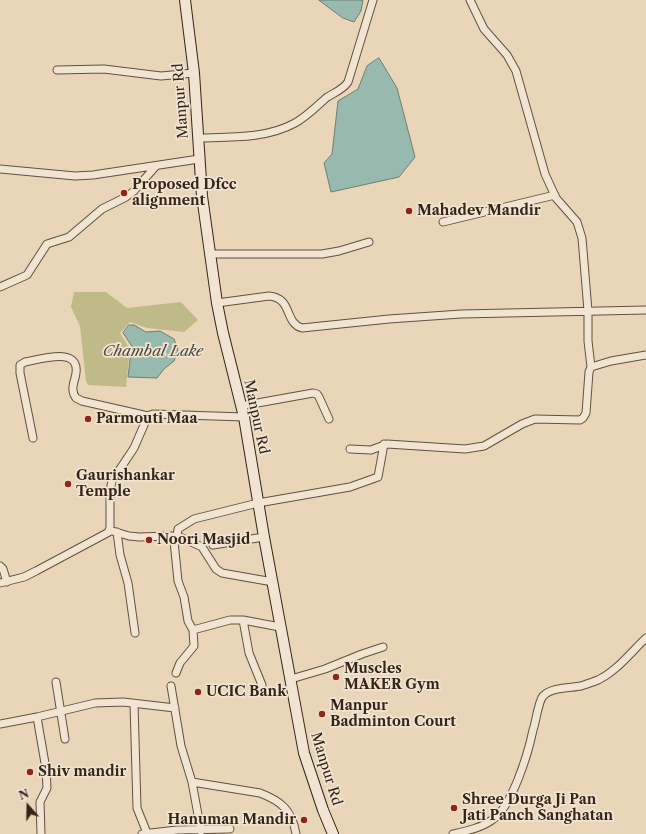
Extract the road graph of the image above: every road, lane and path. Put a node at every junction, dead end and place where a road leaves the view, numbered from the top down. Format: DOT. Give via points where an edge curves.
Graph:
graph roads {
  1 [pos="185,0"];
  2 [pos="373,0"];
  3 [pos="470,0"];
  4 [pos="57,70"];
  5 [pos="194,74"];
  6 [pos="198,138"];
  7 [pos="199,159"];
  8 [pos="156,166"];
  9 [pos="0,169"];
  10 [pos="555,195"];
  11 [pos="443,222"];
  12 [pos="369,242"];
  13 [pos="210,254"];
  14 [pos="0,287"];
  15 [pos="217,303"];
  16 [pos="646,310"];
  17 [pos="588,311"];
  18 [pos="646,355"];
  19 [pos="592,367"];
  20 [pos="241,406"];
  21 [pos="148,416"];
  22 [pos="244,417"];
  23 [pos="329,419"];
  24 [pos="32,438"];
  25 [pos="384,444"];
  26 [pos="350,449"];
  27 [pos="258,503"];
  28 [pos="109,530"];
  29 [pos="117,532"];
  30 [pos="176,536"];
  31 [pos="264,537"];
  32 [pos="214,545"];
  33 [pos="0,566"];
  34 [pos="3,582"];
  35 [pos="273,582"];
  36 [pos="243,620"];
  37 [pos="280,627"];
  38 [pos="193,630"];
  39 [pos="135,633"];
  40 [pos="646,638"];
  41 [pos="383,647"];
  42 [pos="176,673"];
  43 [pos="291,680"];
  44 [pos="56,682"];
  45 [pos="262,685"];
  46 [pos="171,686"];
  47 [pos="134,704"];
  48 [pos="175,708"];
  49 [pos="61,711"];
  50 [pos="37,717"];
  51 [pos="0,724"];
  52 [pos="65,739"];
  53 [pos="192,782"];
  54 [pos="230,830"];
  55 [pos="201,831"];
  56 [pos="41,834"];
  57 [pos="144,834"];
  58 [pos="296,834"];
  59 [pos="333,834"];
  60 [pos="453,834"];
  1 -- 5 [label="main road, Manpur Rd"];
  2 -- 6 [label="street" via="348,82 344,87 331,94 296,122 279,130 241,137"];
  3 -- 10 [label="street" via="484,28 507,55 516,72 545,174"];
  4 -- 5 [label="street" via="104,69 161,76"];
  5 -- 6 [label="main road, Manpur Rd"];
  6 -- 7 [label="main road, Manpur Rd"];
  7 -- 8 [label="street"];
  7 -- 13 [label="main road, Manpur Rd"];
  8 -- 9 [label="street" via="74,176"];
  8 -- 14 [label="street" via="130,195 102,209 69,237 47,244 27,275"];
  10 -- 11 [label="street"];
  10 -- 17 [label="street" via="575,218 580,228"];
  12 -- 13 [label="street" via="339,252 322,254"];
  13 -- 15 [label="main road, Manpur Rd"];
  15 -- 17 [label="street" via="275,297 281,300 295,325 302,328 461,314"];
  15 -- 20 [label="main road, Manpur Rd"];
  16 -- 17 [label="street"];
  17 -- 19 [label="street" via="588,341"];
  18 -- 19 [label="street"];
  19 -- 25 [label="street" via="589,372 586,413 580,420 543,418 528,421 493,442 476,448"];
  20 -- 22 [label="main road, Manpur Rd"];
  20 -- 23 [label="street" via="313,392 319,397"];
  21 -- 22 [label="street" via="153,414"];
  21 -- 24 [label="street" via="76,398 73,390 77,368 68,356 25,362 20,365 20,373"];
  21 -- 28 [label="street" via="134,448 112,481"];
  22 -- 27 [label="main road, Manpur Rd"];
  25 -- 26 [label="street" via="371,450"];
  25 -- 27 [label="street" via="378,477 350,487"];
  27 -- 30 [label="street" via="194,519 178,529"];
  27 -- 31 [label="main road, Manpur Rd"];
  28 -- 29 [label="street"];
  28 -- 34 [label="street" via="106,534 24,577"];
  29 -- 30 [label="street" via="139,537"];
  29 -- 39 [label="street"];
  30 -- 35 [label="street" via="202,546 216,569 222,572"];
  30 -- 38 [label="street" via="174,541 178,581 184,596 188,621"];
  31 -- 32 [label="street"];
  31 -- 35 [label="main road, Manpur Rd"];
  33 -- 34 [label="street" via="3,569"];
  35 -- 37 [label="main road, Manpur Rd"];
  36 -- 37 [label="street"];
  36 -- 38 [label="street" via="230,620"];
  36 -- 45 [label="street" via="249,653"];
  37 -- 43 [label="main road, Manpur Rd"];
  38 -- 42 [label="street" via="194,646 180,663"];
  40 -- 60 [label="street" via="604,677 582,686 553,690 544,695 529,748 512,794 502,811 480,827"];
  41 -- 43 [label="street"];
  43 -- 59 [label="main road, Manpur Rd" via="304,753"];
  44 -- 49 [label="street"];
  46 -- 48 [label="street"];
  47 -- 48 [label="street"];
  47 -- 49 [label="street" via="95,703"];
  47 -- 57 [label="street" via="137,808"];
  48 -- 53 [label="street" via="181,746"];
  49 -- 50 [label="street"];
  49 -- 52 [label="street"];
  50 -- 51 [label="street"];
  50 -- 56 [label="street" via="47,788 40,802"];
  53 -- 55 [label="street"];
  53 -- 58 [label="street" via="260,793 279,801 290,816"];
  54 -- 55 [label="street"];
  55 -- 57 [label="street" via="177,830"];
}
